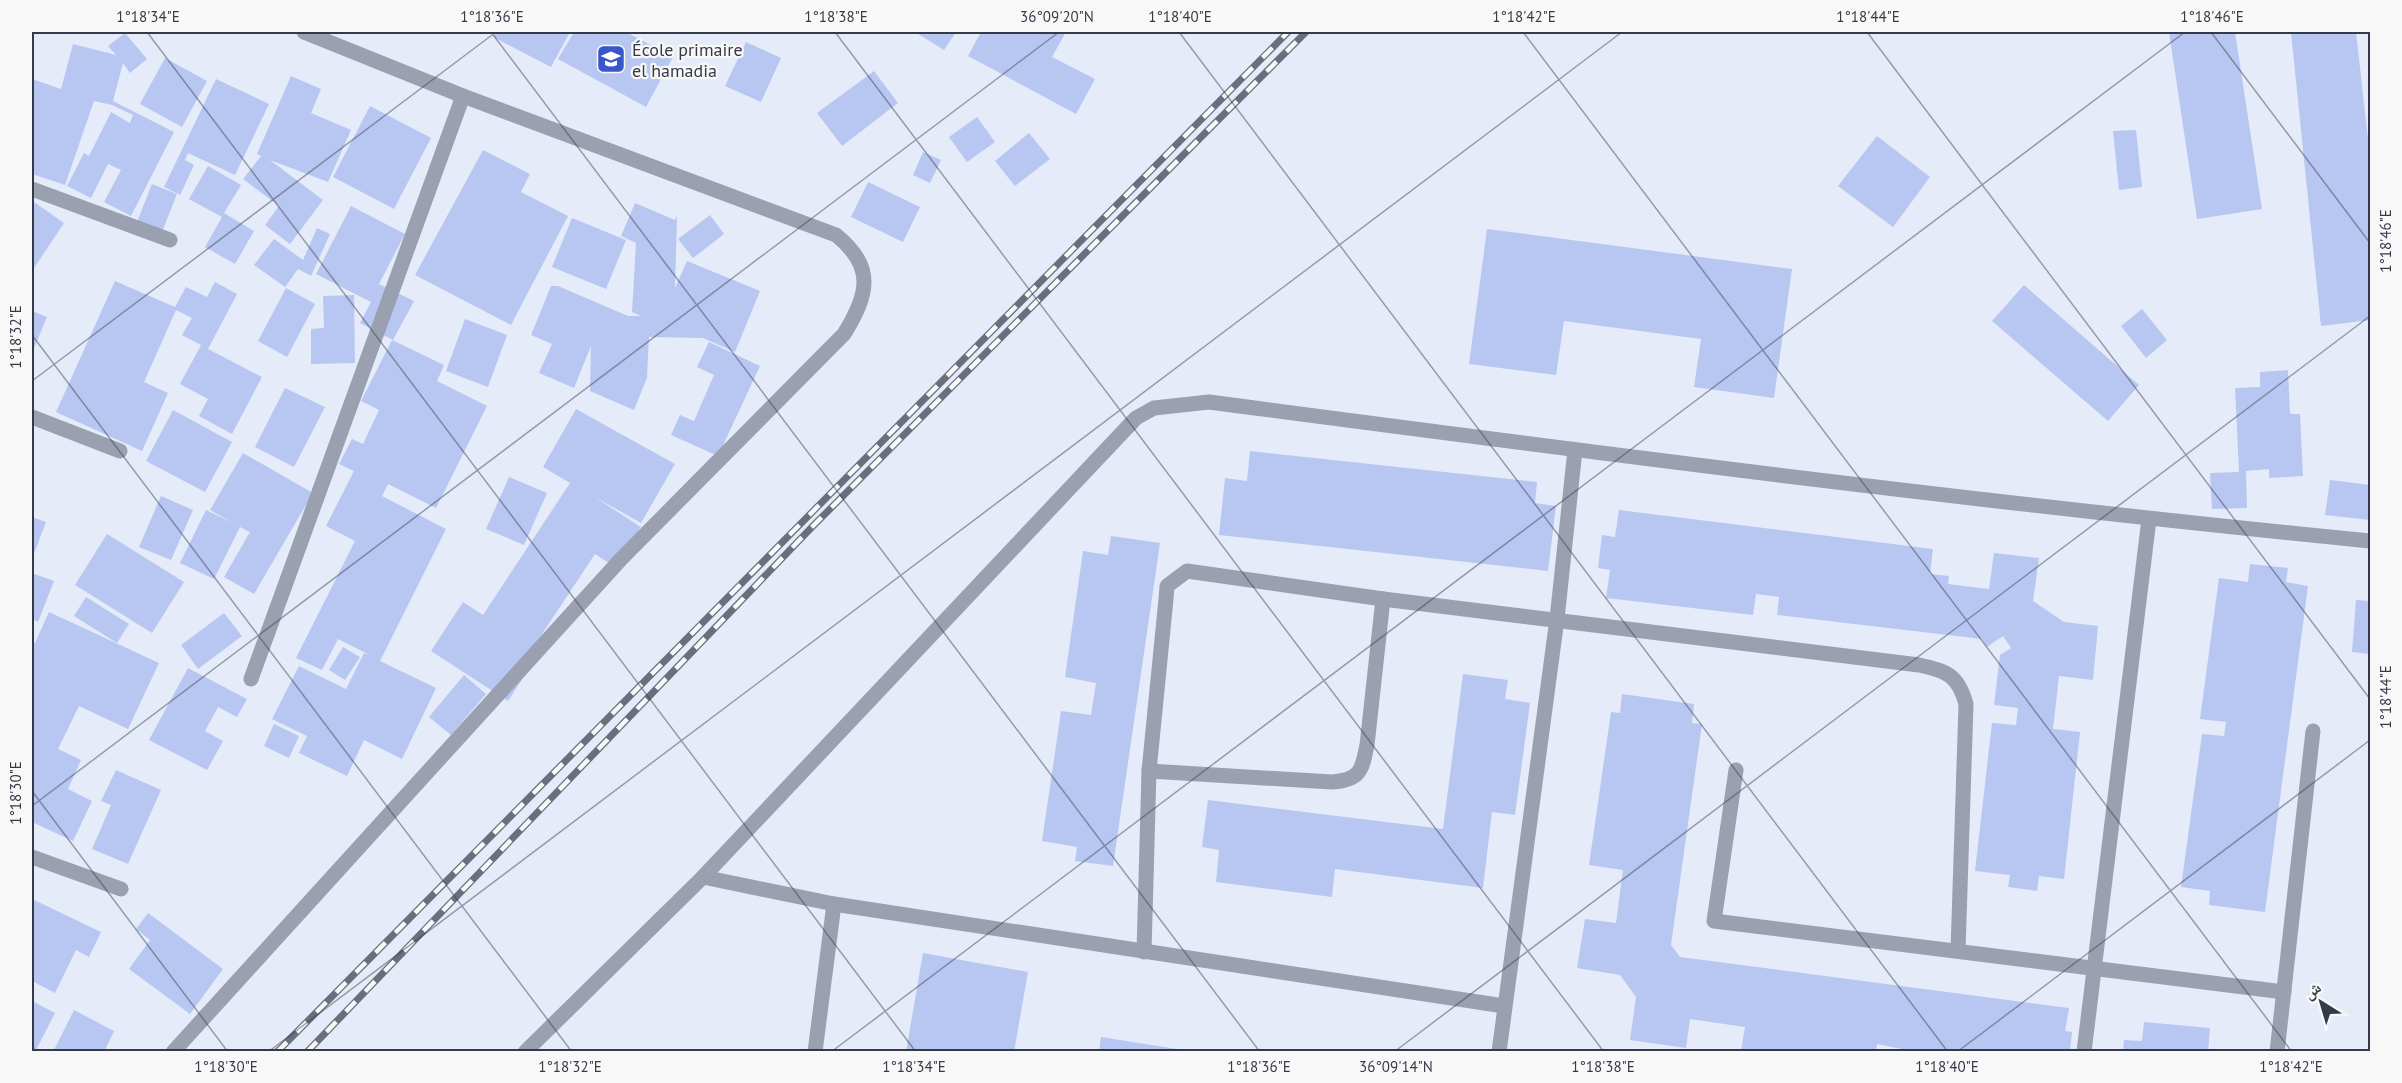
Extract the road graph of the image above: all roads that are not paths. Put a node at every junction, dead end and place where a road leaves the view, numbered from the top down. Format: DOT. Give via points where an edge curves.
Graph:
graph roads {
  1 [pos="312,33"];
  2 [pos="463,96"];
  3 [pos="32,189"];
  4 [pos="170,240"];
  5 [pos="32,417"];
  6 [pos="1575,450"];
  7 [pos="120,452"];
  8 [pos="2149,519"];
  9 [pos="2370,541"];
  10 [pos="1383,599"];
  11 [pos="1557,619"];
  12 [pos="251,679"];
  13 [pos="2313,731"];
  14 [pos="1736,770"];
  15 [pos="1149,771"];
  16 [pos="32,857"];
  17 [pos="703,877"];
  18 [pos="121,889"];
  19 [pos="834,904"];
  20 [pos="1958,951"];
  21 [pos="1144,952"];
  22 [pos="2094,969"];
  23 [pos="2284,993"];
  24 [pos="1504,1006"];
  25 [pos="173,1052"];
  26 [pos="525,1052"];
  27 [pos="815,1052"];
  28 [pos="1499,1052"];
  29 [pos="2084,1052"];
  30 [pos="2277,1052"];
  1 -- 2 [label="street"];
  2 -- 12 [label="street"];
  2 -- 25 [label="street" via="836,235 858,259 864,292 844,334 622,558"];
  3 -- 4 [label="street"];
  5 -- 7 [label="street"];
  6 -- 8 [label="street"];
  6 -- 11 [label="street"];
  6 -- 17 [label="street" via="1209,402 1154,408 1136,418"];
  8 -- 9 [label="street"];
  8 -- 22 [label="street"];
  10 -- 11 [label="street"];
  10 -- 15 [label="street" via="1367,745 1363,767 1355,776 1332,782"];
  10 -- 15 [label="street" via="1187,571 1176,577 1167,586"];
  11 -- 20 [label="street" via="1946,671 1961,687 1966,704"];
  11 -- 24 [label="street"];
  13 -- 23 [label="street"];
  14 -- 20 [label="street" via="1714,921"];
  15 -- 21 [label="street"];
  16 -- 18 [label="street"];
  17 -- 19 [label="street"];
  17 -- 26 [label="street"];
  19 -- 21 [label="street"];
  19 -- 27 [label="street"];
  20 -- 22 [label="street"];
  21 -- 24 [label="street"];
  22 -- 23 [label="street"];
  22 -- 29 [label="street"];
  23 -- 30 [label="street"];
  24 -- 28 [label="street"];
}
